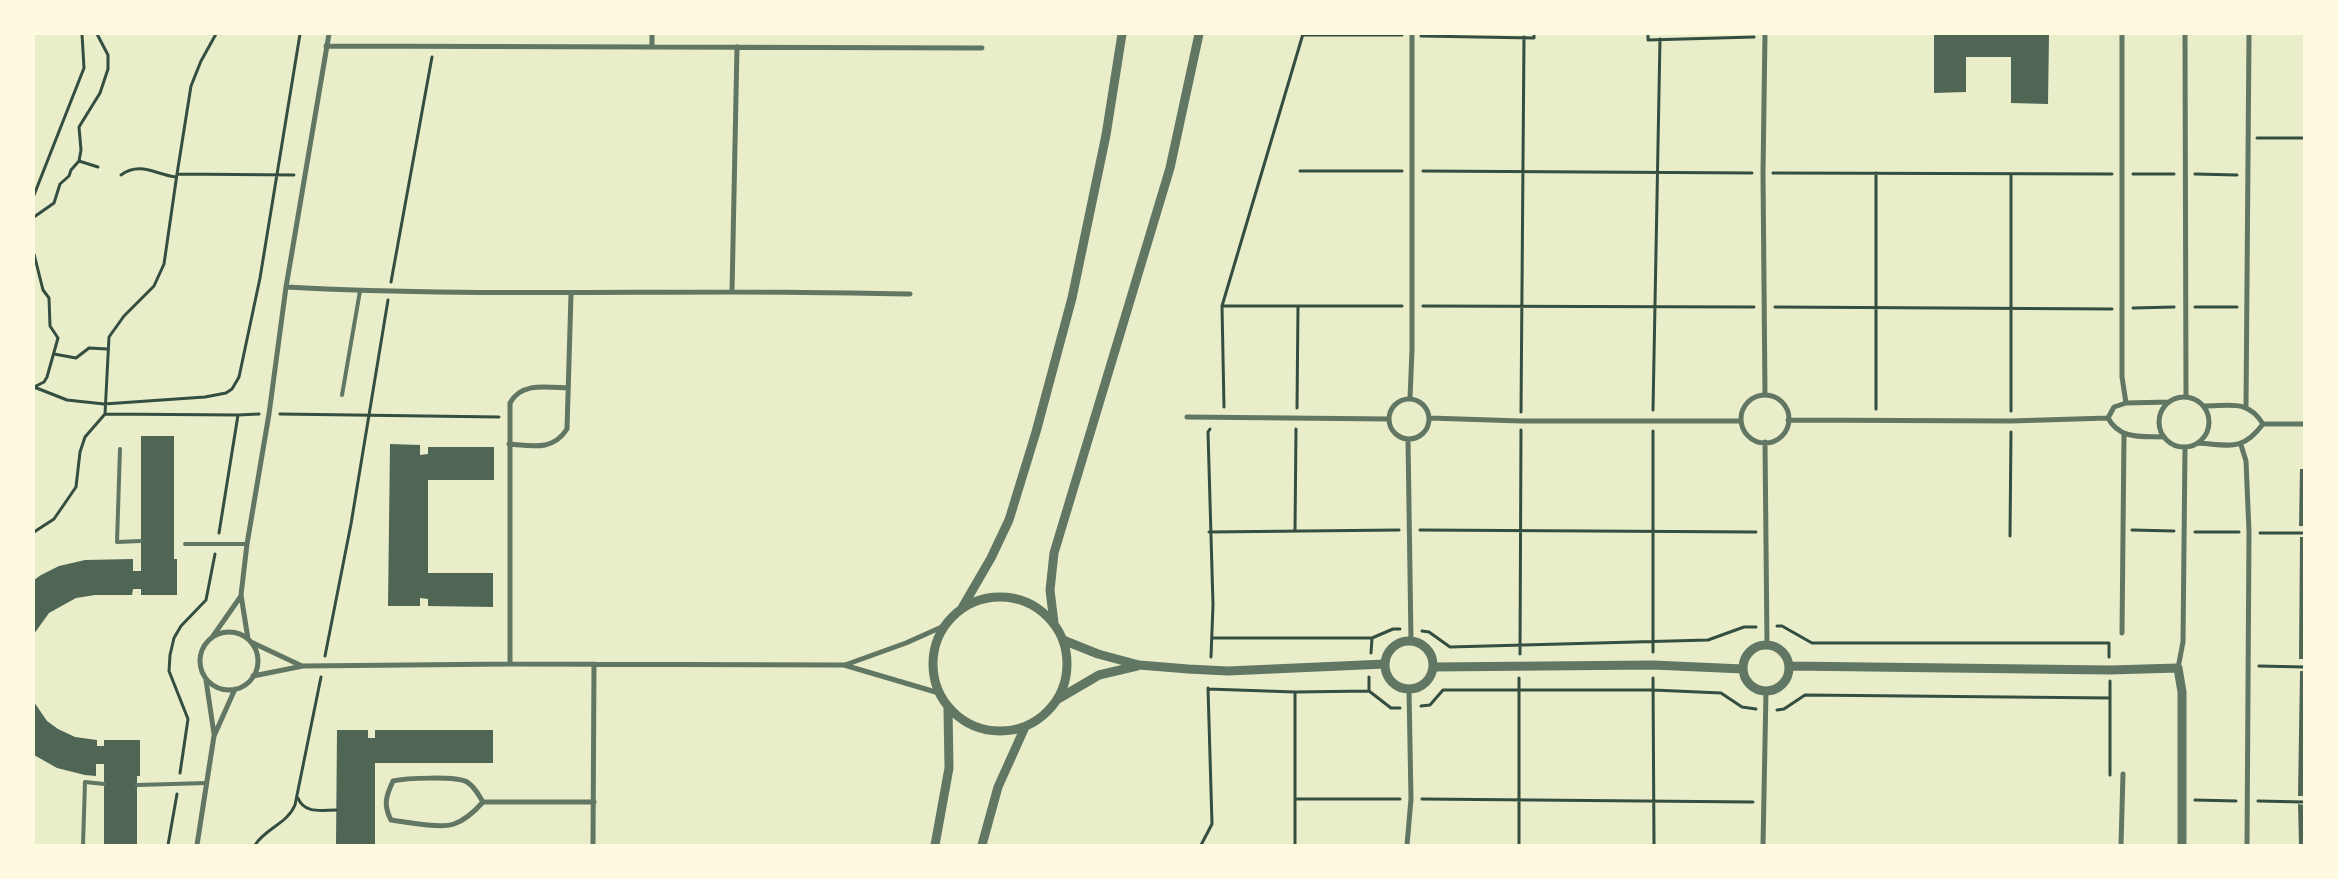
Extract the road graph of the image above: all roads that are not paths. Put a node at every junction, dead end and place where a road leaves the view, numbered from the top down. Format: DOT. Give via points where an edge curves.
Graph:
graph roads {
  1 [pos="329,34"];
  2 [pos="652,34"];
  3 [pos="1122,34"];
  4 [pos="1199,34"];
  5 [pos="1412,34"];
  6 [pos="2122,34"];
  7 [pos="2185,34"];
  8 [pos="2249,34"];
  9 [pos="1765,35"];
  10 [pos="326,46"];
  11 [pos="652,46"];
  12 [pos="737,47"];
  13 [pos="982,48"];
  14 [pos="286,287"];
  15 [pos="360,291"];
  16 [pos="732,292"];
  17 [pos="571,294"];
  18 [pos="910,294"];
  19 [pos="568,388"];
  20 [pos="342,394"];
  21 [pos="1765,395"];
  22 [pos="2186,397"];
  23 [pos="1410,398"];
  24 [pos="2169,402"];
  25 [pos="2126,403"];
  26 [pos="2204,406"];
  27 [pos="2246,406"];
  28 [pos="1187,417"];
  29 [pos="1429,418"];
  30 [pos="2108,418"];
  31 [pos="1389,419"];
  32 [pos="1741,420"];
  33 [pos="1788,420"];
  34 [pos="2263,424"];
  35 [pos="2304,424"];
  36 [pos="2124,435"];
  37 [pos="2164,437"];
  38 [pos="1408,439"];
  39 [pos="1765,442"];
  40 [pos="509,444"];
  41 [pos="2198,444"];
  42 [pos="2241,445"];
  43 [pos="2185,448"];
  44 [pos="120,449"];
  45 [pos="141,541"];
  46 [pos="185,544"];
  47 [pos="247,544"];
  48 [pos="241,595"];
  49 [pos="962,608"];
  50 [pos="1054,623"];
  51 [pos="944,626"];
  52 [pos="2122,633"];
  53 [pos="213,636"];
  54 [pos="249,640"];
  55 [pos="1063,640"];
  56 [pos="1411,641"];
  57 [pos="1767,645"];
  58 [pos="510,664"];
  59 [pos="594,664"];
  60 [pos="1385,664"];
  61 [pos="844,665"];
  62 [pos="1139,665"];
  63 [pos="303,666"];
  64 [pos="1789,666"];
  65 [pos="1434,667"];
  66 [pos="2178,668"];
  67 [pos="1743,669"];
  68 [pos="253,676"];
  69 [pos="206,680"];
  70 [pos="235,689"];
  71 [pos="1409,690"];
  72 [pos="1766,691"];
  73 [pos="939,693"];
  74 [pos="1057,700"];
  75 [pos="948,708"];
  76 [pos="1025,727"];
  77 [pos="214,736"];
  78 [pos="2122,774"];
  79 [pos="207,782"];
  80 [pos="104,784"];
  81 [pos="137,785"];
  82 [pos="483,802"];
  83 [pos="594,802"];
  84 [pos="83,845"];
  85 [pos="197,845"];
  86 [pos="593,845"];
  87 [pos="935,845"];
  88 [pos="982,845"];
  89 [pos="1407,845"];
  90 [pos="1763,845"];
  91 [pos="2121,845"];
  92 [pos="2182,845"];
  93 [pos="2247,845"];
  1 -- 10 [label="street"];
  2 -- 11 [label="street"];
  3 -- 49 [label="street" via="1106,135 1072,298 1036,432 1009,520"];
  4 -- 50 [label="street" via="1170,168 1054,553 1050,590"];
  5 -- 23 [label="street"];
  6 -- 25 [label="street" via="2122,377"];
  7 -- 22 [label="street"];
  8 -- 27 [label="street"];
  9 -- 21 [label="street"];
  10 -- 11 [label="street"];
  10 -- 14 [label="street"];
  11 -- 12 [label="street"];
  12 -- 13 [label="street"];
  12 -- 16 [label="street"];
  14 -- 15 [label="street"];
  14 -- 47 [label="street"];
  15 -- 17 [label="street"];
  15 -- 20 [label="lane"];
  16 -- 17 [label="street"];
  16 -- 18 [label="street"];
  17 -- 19 [label="street"];
  19 -- 40 [label="street" via="567,428 560,439 537,446"];
  19 -- 40 [label="street" via="523,389 515,394 510,403"];
  21 -- 32 [label="street" via="1750,400"];
  21 -- 33 [label="street" via="1773,396 1785,406"];
  22 -- 24 [label="street"];
  22 -- 26 [label="street"];
  23 -- 29 [label="street" via="1426,407"];
  23 -- 31 [label="street" via="1398,402"];
  24 -- 25 [label="street"];
  24 -- 37 [label="street" via="2159,422"];
  25 -- 30 [label="street" via="2114,407"];
  26 -- 27 [label="street"];
  26 -- 41 [label="street" via="2210,422"];
  27 -- 34 [label="street" via="2257,414"];
  28 -- 31 [label="street"];
  29 -- 32 [label="street" via="1521,422"];
  29 -- 38 [label="street" via="1426,431"];
  30 -- 33 [label="street"];
  30 -- 36 [label="street" via="2113,428"];
  31 -- 38 [label="street" via="1394,433"];
  32 -- 39 [label="street" via="1751,438"];
  33 -- 39 [label="street" via="1781,436"];
  34 -- 35 [label="street"];
  34 -- 42 [label="street"];
  36 -- 37 [label="street"];
  36 -- 52 [label="street"];
  37 -- 43 [label="street"];
  38 -- 56 [label="street"];
  39 -- 57 [label="street"];
  40 -- 58 [label="street"];
  41 -- 42 [label="street"];
  41 -- 43 [label="street"];
  42 -- 93 [label="street" via="2246,461 2249,532"];
  43 -- 66 [label="street" via="2183,642"];
  44 -- 45 [label="lane" via="117,542"];
  46 -- 47 [label="lane"];
  47 -- 48 [label="street"];
  48 -- 53 [label="street"];
  48 -- 54 [label="street"];
  49 -- 50 [label="street" via="980,599 1001,596 1021,600 1039,609"];
  49 -- 51 [label="street"];
  50 -- 55 [label="street"];
  51 -- 61 [label="street"];
  51 -- 73 [label="street" via="934,647 932,671"];
  53 -- 54 [label="street" via="230,632"];
  53 -- 69 [label="street" via="206,643 199,661"];
  54 -- 63 [label="street"];
  54 -- 68 [label="street" via="257,658"];
  55 -- 62 [label="street"];
  55 -- 74 [label="street" via="1067,658 1066,680"];
  56 -- 60 [label="street" via="1390,650"];
  56 -- 65 [label="street" via="1425,646"];
  57 -- 64 [label="street" via="1784,654"];
  57 -- 67 [label="street" via="1750,652"];
  58 -- 59 [label="street"];
  58 -- 63 [label="street"];
  59 -- 61 [label="street"];
  59 -- 83 [label="street"];
  60 -- 62 [label="street" via="1247,671"];
  60 -- 71 [label="street" via="1389,679"];
  61 -- 73 [label="street"];
  62 -- 74 [label="street" via="1098,675"];
  63 -- 68 [label="street"];
  64 -- 66 [label="street"];
  64 -- 72 [label="street" via="1785,680 1773,690"];
  65 -- 67 [label="street" via="1519,664"];
  65 -- 71 [label="street" via="1423,686"];
  66 -- 92 [label="street" via="2182,692"];
  67 -- 72 [label="street" via="1752,687"];
  68 -- 70 [label="street"];
  69 -- 70 [label="street" via="219,688"];
  69 -- 77 [label="street"];
  70 -- 77 [label="street"];
  71 -- 89 [label="street" via="1411,799"];
  72 -- 90 [label="street"];
  73 -- 75 [label="street"];
  74 -- 76 [label="street" via="1044,716"];
  75 -- 76 [label="street" via="964,722 984,730 1005,732"];
  75 -- 87 [label="street" via="949,768"];
  76 -- 88 [label="street" via="998,787"];
  77 -- 79 [label="street"];
  78 -- 91 [label="street"];
  79 -- 81 [label="lane"];
  79 -- 85 [label="street"];
  80 -- 84 [label="lane" via="85,782"];
  82 -- 82 [label="street" via="475,787 464,780 407,778 393,781 386,796 386,811 391,820 452,825"];
  82 -- 83 [label="street"];
  83 -- 86 [label="street"];
}
